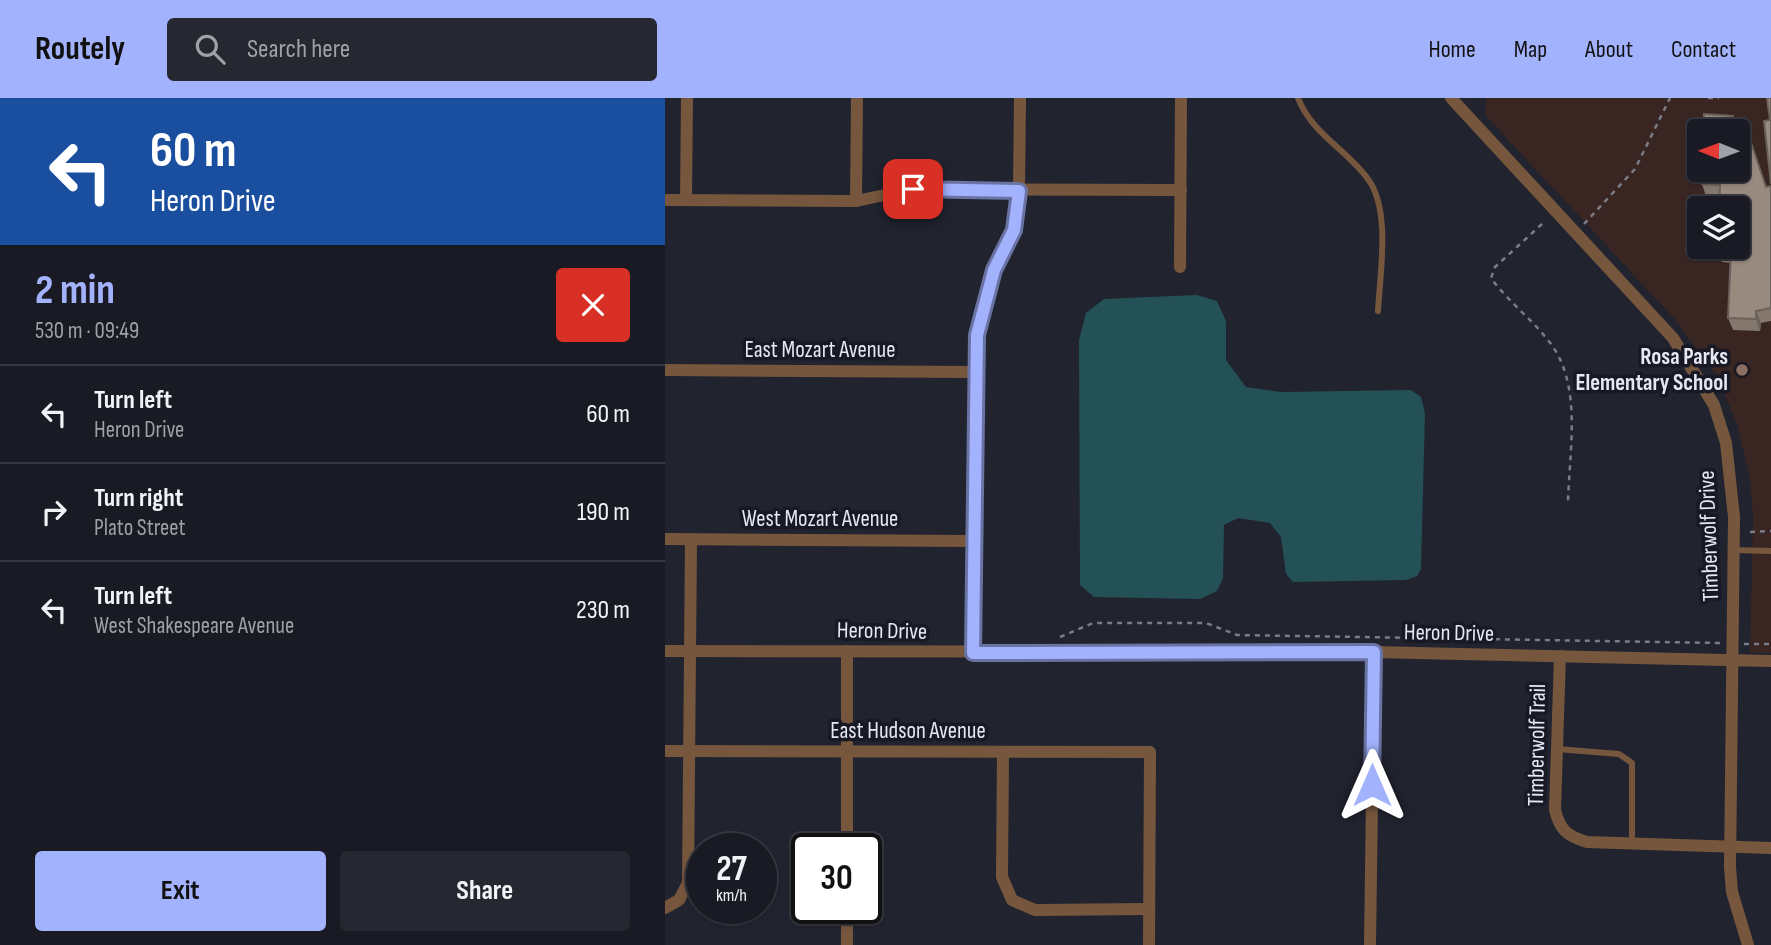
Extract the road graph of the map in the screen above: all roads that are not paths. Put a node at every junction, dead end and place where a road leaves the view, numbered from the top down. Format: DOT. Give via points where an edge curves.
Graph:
graph roads {
  1 [pos="687,98"];
  2 [pos="857,98"];
  3 [pos="1020,98"];
  4 [pos="1181,98"];
  5 [pos="1298,98"];
  6 [pos="1451,98"];
  7 [pos="1181,190"];
  8 [pos="1019,191"];
  9 [pos="665,200"];
  10 [pos="686,200"];
  11 [pos="856,201"];
  12 [pos="1180,267"];
  13 [pos="1378,311"];
  14 [pos="665,370"];
  15 [pos="975,372"];
  16 [pos="665,540"];
  17 [pos="691,540"];
  18 [pos="974,541"];
  19 [pos="1733,550"];
  20 [pos="1771,551"];
  21 [pos="847,651"];
  22 [pos="665,652"];
  23 [pos="691,652"];
  24 [pos="1374,652"];
  25 [pos="973,653"];
  26 [pos="1560,656"];
  27 [pos="1732,660"];
  28 [pos="1771,661"];
  29 [pos="1557,749"];
  30 [pos="665,751"];
  31 [pos="690,751"];
  32 [pos="847,752"];
  33 [pos="1003,752"];
  34 [pos="847,833"];
  35 [pos="1632,844"];
  36 [pos="1730,847"];
  37 [pos="1771,848"];
  38 [pos="665,908"];
  39 [pos="1149,909"];
  40 [pos="847,924"];
  41 [pos="847,945"];
  42 [pos="1149,945"];
  43 [pos="1370,945"];
  44 [pos="1748,945"];
  1 -- 10 [label="street"];
  2 -- 11 [label="street"];
  3 -- 8 [label="street"];
  4 -- 7 [label="street"];
  5 -- 13 [label="lane" via="1318,132 1368,179 1375,196 1382,223"];
  6 -- 19 [label="street, Timberwolf Drive" via="1673,338 1694,369 1714,405 1725,443"];
  7 -- 8 [label="street"];
  7 -- 12 [label="street"];
  8 -- 11 [label="street" via="913,189"];
  8 -- 15 [label="street" via="1014,230 994,270 982,310"];
  9 -- 10 [label="street"];
  10 -- 11 [label="street"];
  14 -- 15 [label="street, East Mozart Avenue"];
  15 -- 18 [label="street"];
  16 -- 17 [label="street, West Mozart Avenue"];
  17 -- 18 [label="street, West Mozart Avenue"];
  17 -- 23 [label="street"];
  18 -- 25 [label="street"];
  19 -- 20 [label="lane"];
  19 -- 27 [label="street, Timberwolf Drive"];
  21 -- 23 [label="street, Heron Drive"];
  21 -- 25 [label="street, Heron Drive"];
  21 -- 32 [label="street"];
  22 -- 23 [label="street, Heron Drive"];
  23 -- 31 [label="street"];
  24 -- 25 [label="street, Heron Drive"];
  24 -- 26 [label="street, Heron Drive"];
  24 -- 43 [label="street"];
  26 -- 27 [label="street, Heron Drive"];
  26 -- 29 [label="street, Timberwolf Trail"];
  27 -- 28 [label="street, Heron Drive"];
  27 -- 36 [label="street, Timberwolf Drive"];
  29 -- 35 [label="street, Timberwolf Trail" via="1555,810 1567,835 1587,842"];
  29 -- 35 [label="lane" via="1619,754 1632,763"];
  30 -- 31 [label="street, East Hudson Avenue"];
  31 -- 32 [label="street, East Hudson Avenue"];
  31 -- 38 [label="street" via="688,883 679,900"];
  32 -- 33 [label="street, East Hudson Avenue"];
  32 -- 34 [label="street"];
  33 -- 39 [label="street" via="1002,877 1012,900 1035,910"];
  33 -- 39 [label="street, East Hudson Avenue" via="1150,752"];
  35 -- 36 [label="street, Timberwolf Trail"];
  36 -- 37 [label="street, Timberwolf Trail"];
  36 -- 44 [label="street, Timberwolf Drive" via="1732,892"];
  39 -- 42 [label="street"];
  40 -- 41 [label="street"];
}
